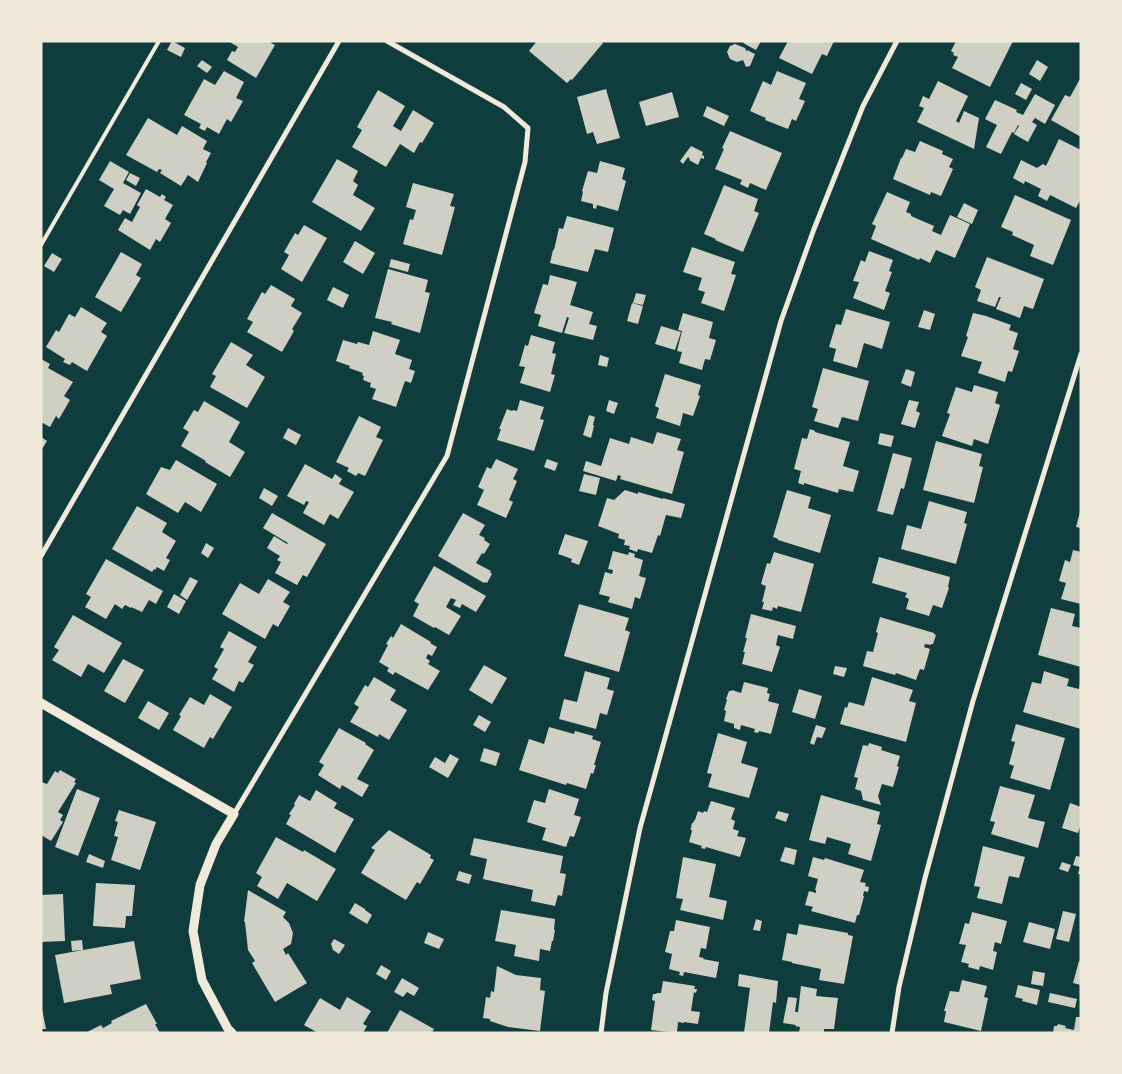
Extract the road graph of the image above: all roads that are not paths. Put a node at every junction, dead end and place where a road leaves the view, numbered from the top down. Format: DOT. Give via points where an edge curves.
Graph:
graph roads {
  1 [pos="153,41"];
  2 [pos="339,41"];
  3 [pos="387,41"];
  4 [pos="897,41"];
  5 [pos="158,43"];
  6 [pos="41,245"];
  7 [pos="1081,354"];
  8 [pos="41,556"];
  9 [pos="41,703"];
  10 [pos="234,814"];
  11 [pos="232,1033"];
  12 [pos="601,1033"];
  13 [pos="892,1033"];
  1 -- 5 [label="lane"];
  2 -- 8 [label="street"];
  3 -- 10 [label="street" via="504,107 528,128 525,162 447,456"];
  4 -- 12 [label="street" via="863,106 781,321 640,828 606,993"];
  5 -- 6 [label="lane"];
  7 -- 13 [label="street" via="973,701 925,878 899,987"];
  9 -- 10 [label="street"];
  10 -- 11 [label="street" via="216,844 200,885 193,932 202,980"];
}
